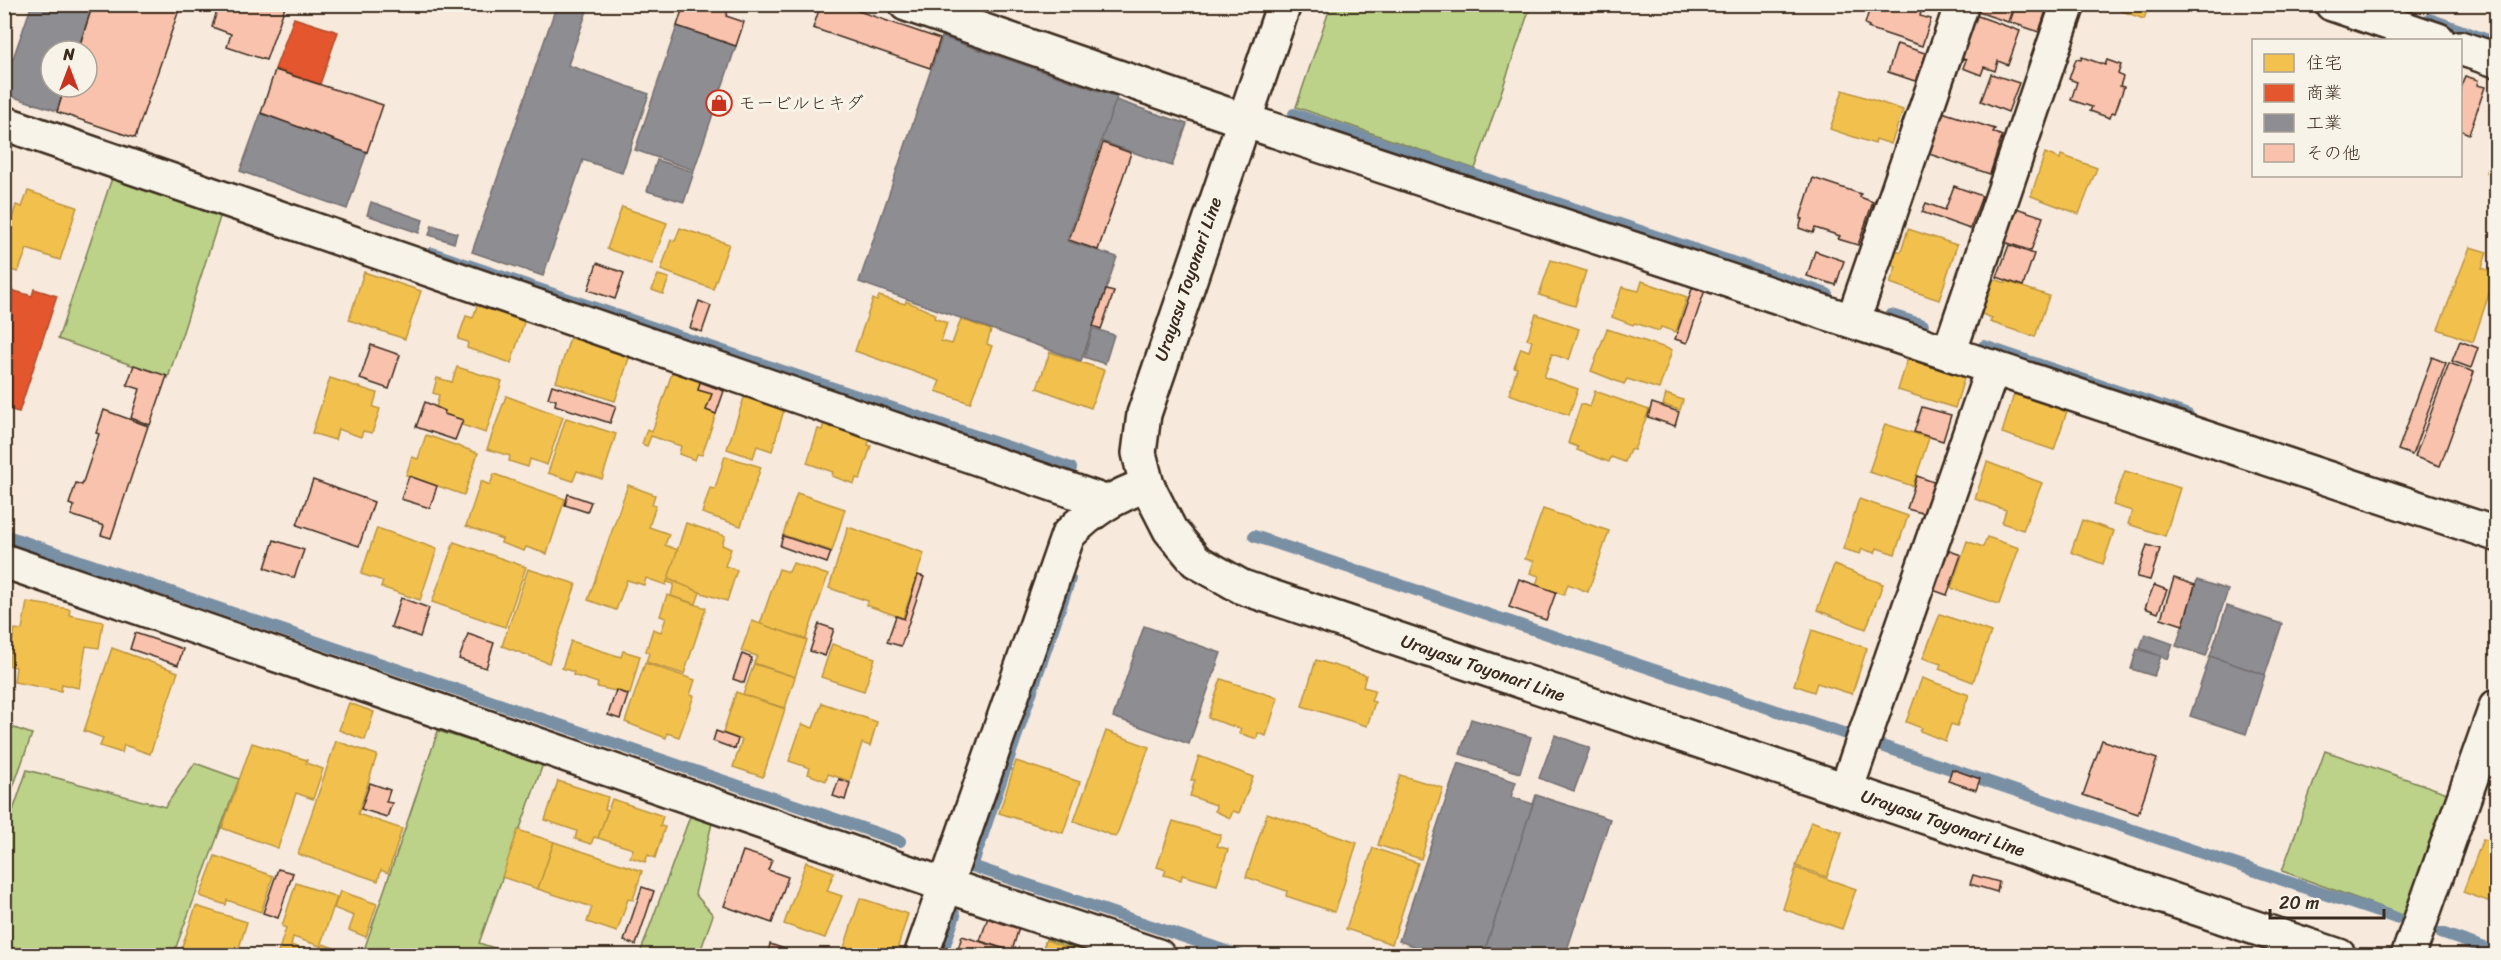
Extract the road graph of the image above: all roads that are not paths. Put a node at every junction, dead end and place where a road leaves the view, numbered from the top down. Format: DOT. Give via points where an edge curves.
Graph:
graph roads {
  1 [pos="906,4"];
  2 [pos="1284,4"];
  3 [pos="1962,4"];
  4 [pos="2068,4"];
  5 [pos="2332,4"];
  6 [pos="2435,39"];
  7 [pos="2462,49"];
  8 [pos="2496,60"];
  9 [pos="1243,120"];
  10 [pos="4,123"];
  11 [pos="1853,321"];
  12 [pos="1949,353"];
  13 [pos="1993,367"];
  14 [pos="1147,484"];
  15 [pos="1105,502"];
  16 [pos="2496,534"];
  17 [pos="4,561"];
  18 [pos="2496,707"];
  19 [pos="1846,790"];
  20 [pos="945,885"];
  21 [pos="921,956"];
  22 [pos="1158,956"];
  23 [pos="2339,956"];
  24 [pos="2408,956"];
  1 -- 9 [label="street"];
  2 -- 9 [label="street, Urayasu Toyonari Line"];
  3 -- 11 [label="street"];
  4 -- 12 [label="street"];
  5 -- 6 [label="street"];
  7 -- 8 [label="street"];
  9 -- 11 [label="street"];
  9 -- 14 [label="street, Urayasu Toyonari Line" via="1144,414 1139,453"];
  10 -- 15 [label="street"];
  11 -- 12 [label="street"];
  12 -- 13 [label="street"];
  13 -- 16 [label="street"];
  13 -- 19 [label="street"];
  14 -- 15 [label="street"];
  14 -- 19 [label="street, Urayasu Toyonari Line" via="1170,530 1196,561 1242,587"];
  15 -- 20 [label="street" via="1068,535"];
  17 -- 20 [label="street"];
  18 -- 24 [label="street"];
  19 -- 23 [label="street, Urayasu Toyonari Line"];
  20 -- 21 [label="street"];
  20 -- 22 [label="street"];
}
